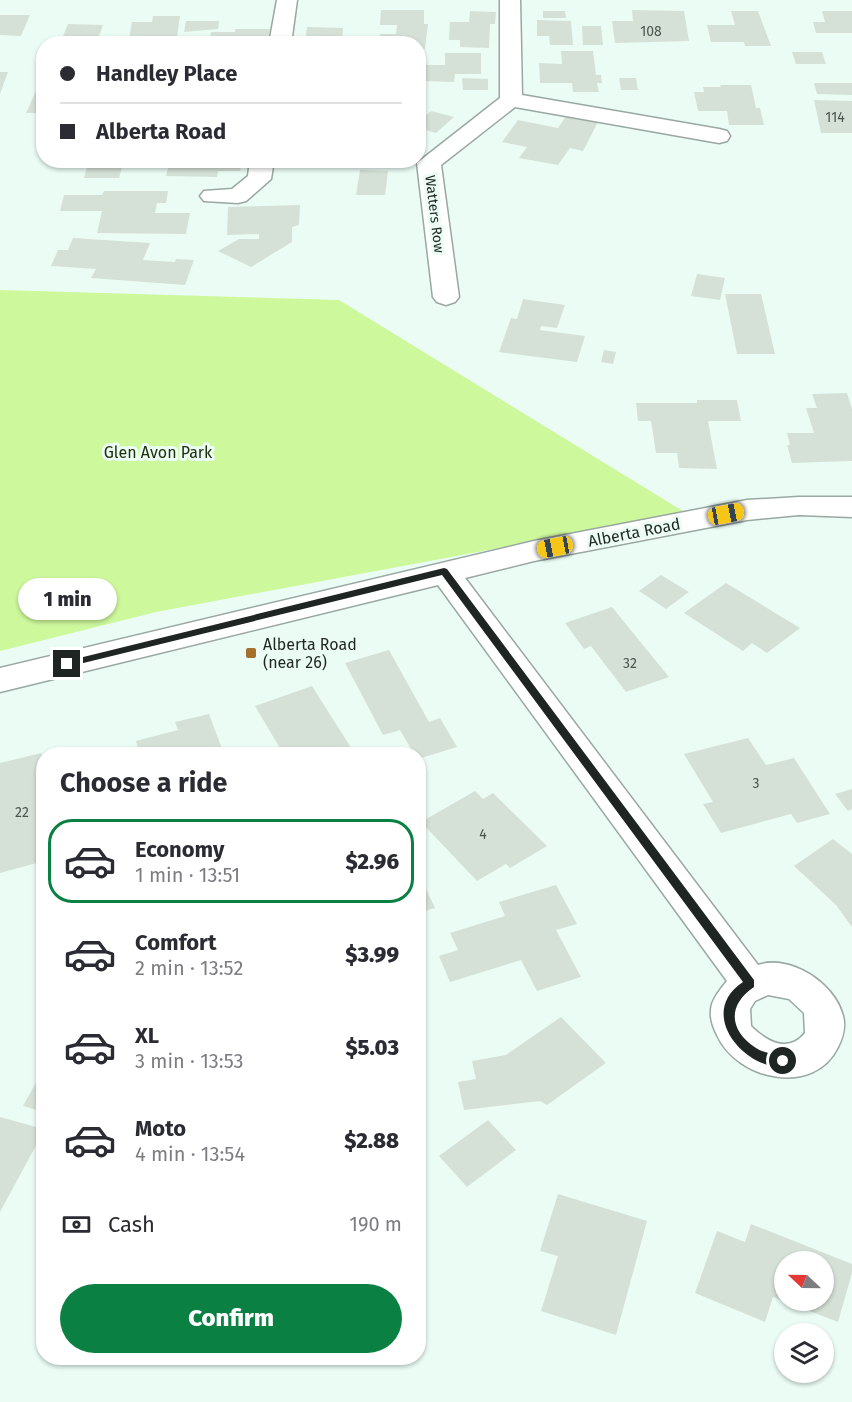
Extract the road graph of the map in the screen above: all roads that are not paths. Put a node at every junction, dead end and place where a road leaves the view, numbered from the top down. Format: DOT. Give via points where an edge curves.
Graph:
graph roads {
  1 [pos="287,0"];
  2 [pos="510,0"];
  3 [pos="281,36"];
  4 [pos="511,100"];
  5 [pos="719,136"];
  6 [pos="261,168"];
  7 [pos="212,196"];
  8 [pos="446,297"];
  9 [pos="852,507"];
  10 [pos="444,571"];
  11 [pos="0,680"];
  12 [pos="750,984"];
  1 -- 3 [label="street"];
  2 -- 4 [label="street"];
  4 -- 5 [label="street"];
  4 -- 8 [label="street, Watters Row" via="429,163"];
  6 -- 7 [label="street" via="259,179 238,196"];
  9 -- 10 [label="street, Alberta Road" via="747,510"];
  10 -- 11 [label="street, Alberta Road"];
  10 -- 12 [label="street"];
}
